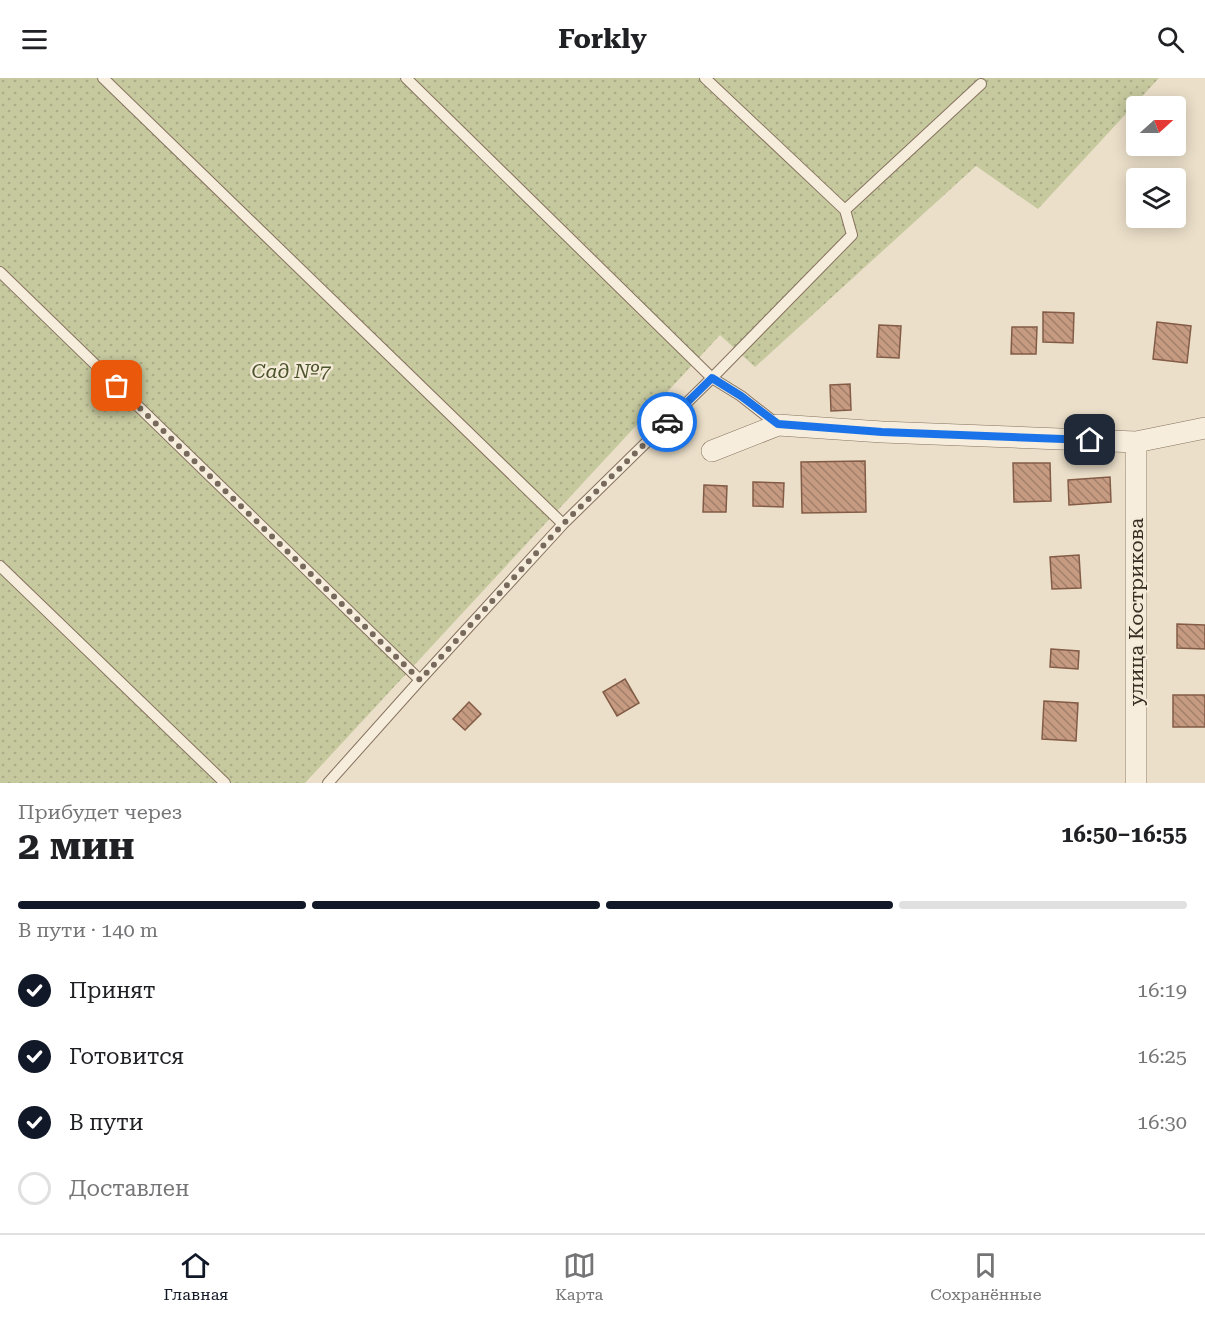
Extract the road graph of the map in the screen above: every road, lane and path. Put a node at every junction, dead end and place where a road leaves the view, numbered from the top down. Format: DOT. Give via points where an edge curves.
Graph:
graph roads {
  1 [pos="103,78"];
  2 [pos="405,78"];
  3 [pos="705,78"];
  4 [pos="981,84"];
  5 [pos="845,210"];
  6 [pos="0,272"];
  7 [pos="712,378"];
  8 [pos="778,424"];
  9 [pos="1205,428"];
  10 [pos="1136,442"];
  11 [pos="712,451"];
  12 [pos="563,524"];
  13 [pos="0,566"];
  14 [pos="420,680"];
  15 [pos="225,783"];
  16 [pos="328,783"];
  17 [pos="1137,783"];
  1 -- 12 [label="lane"];
  2 -- 7 [label="lane"];
  3 -- 5 [label="lane"];
  4 -- 5 [label="lane"];
  5 -- 7 [label="lane" via="852,235"];
  6 -- 14 [label="lane"];
  7 -- 8 [label="lane"];
  7 -- 12 [label="lane"];
  8 -- 10 [label="street"];
  8 -- 11 [label="street"];
  9 -- 10 [label="street"];
  10 -- 17 [label="street, улица Кострикова"];
  12 -- 14 [label="lane"];
  13 -- 15 [label="lane"];
  14 -- 16 [label="lane"];
}
